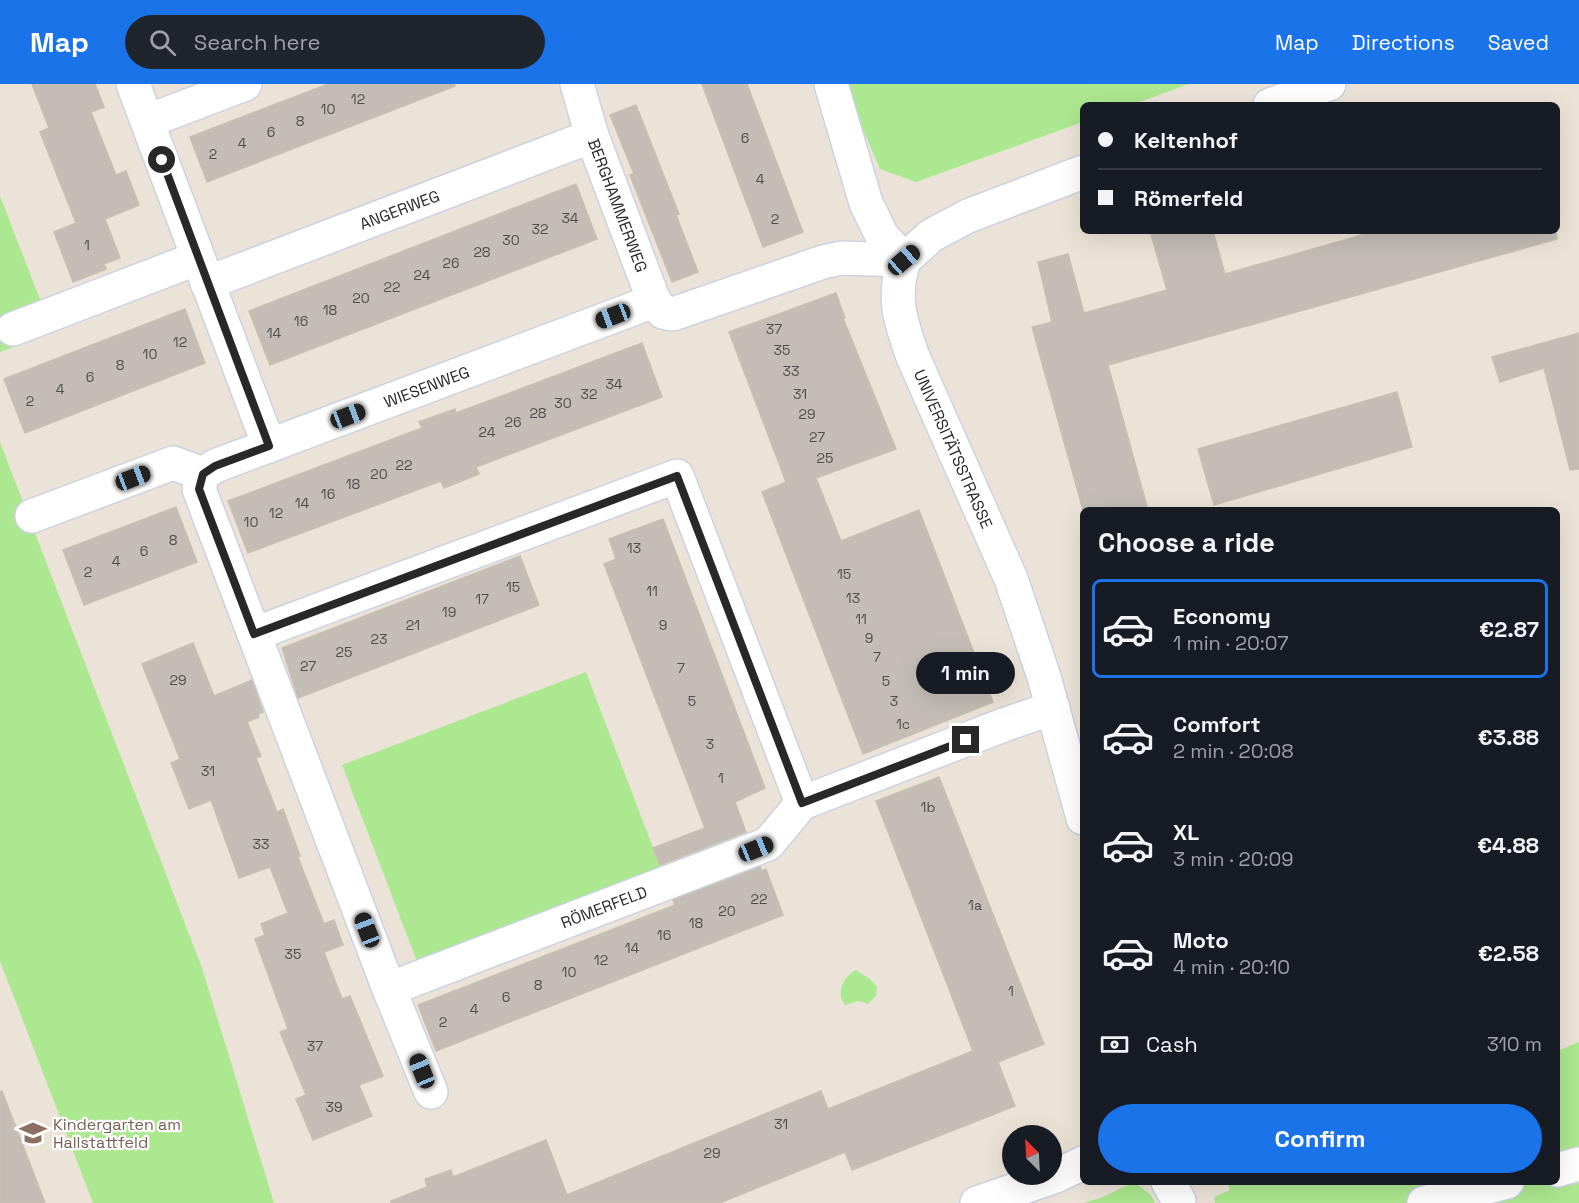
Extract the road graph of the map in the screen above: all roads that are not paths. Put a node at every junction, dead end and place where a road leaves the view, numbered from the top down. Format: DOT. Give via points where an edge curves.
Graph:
graph roads {
  1 [pos="133,84"];
  2 [pos="245,84"];
  3 [pos="577,84"];
  4 [pos="831,84"];
  5 [pos="1329,84"];
  6 [pos="1278,102"];
  7 [pos="148,121"];
  8 [pos="592,136"];
  9 [pos="1080,173"];
  10 [pos="904,260"];
  11 [pos="202,271"];
  12 [pos="663,307"];
  13 [pos="13,329"];
  14 [pos="269,446"];
  15 [pos="203,474"];
  16 [pos="32,516"];
  17 [pos="254,634"];
  18 [pos="1053,708"];
  19 [pos="802,803"];
  20 [pos="1080,807"];
  21 [pos="389,989"];
  22 [pos="430,1092"];
  23 [pos="1080,1164"];
  24 [pos="1579,1164"];
  25 [pos="1560,1169"];
  26 [pos="1495,1185"];
  27 [pos="977,1203"];
  28 [pos="1424,1203"];
  1 -- 7 [label="street"];
  2 -- 7 [label="street"];
  3 -- 8 [label="street, BERGHAMMERWEG"];
  4 -- 10 [label="street" via="866,203 882,236"];
  5 -- 6 [label="street"];
  7 -- 11 [label="street"];
  8 -- 11 [label="street, ANGERWEG"];
  8 -- 12 [label="street, BERGHAMMERWEG"];
  9 -- 10 [label="street" via="968,216 932,235"];
  10 -- 12 [label="street, WIESENWEG" via="842,258"];
  10 -- 18 [label="street, UNIVERSITÄTSSTRASSE" via="897,300 904,330 1011,579"];
  11 -- 13 [label="street, ANGERWEG"];
  11 -- 14 [label="street"];
  12 -- 14 [label="street, WIESENWEG"];
  14 -- 15 [label="street, WIESENWEG"];
  15 -- 16 [label="street" via="173,463"];
  15 -- 17 [label="street" via="199,489"];
  17 -- 19 [label="street" via="677,476"];
  17 -- 21 [label="street"];
  18 -- 19 [label="street, RÖMERFELD"];
  18 -- 20 [label="street, UNIVERSITÄTSSTRASSE"];
  19 -- 21 [label="street, RÖMERFELD" via="768,844"];
  21 -- 22 [label="street"];
  23 -- 27 [label="street"];
  24 -- 25 [label="street"];
  26 -- 28 [label="street"];
}
